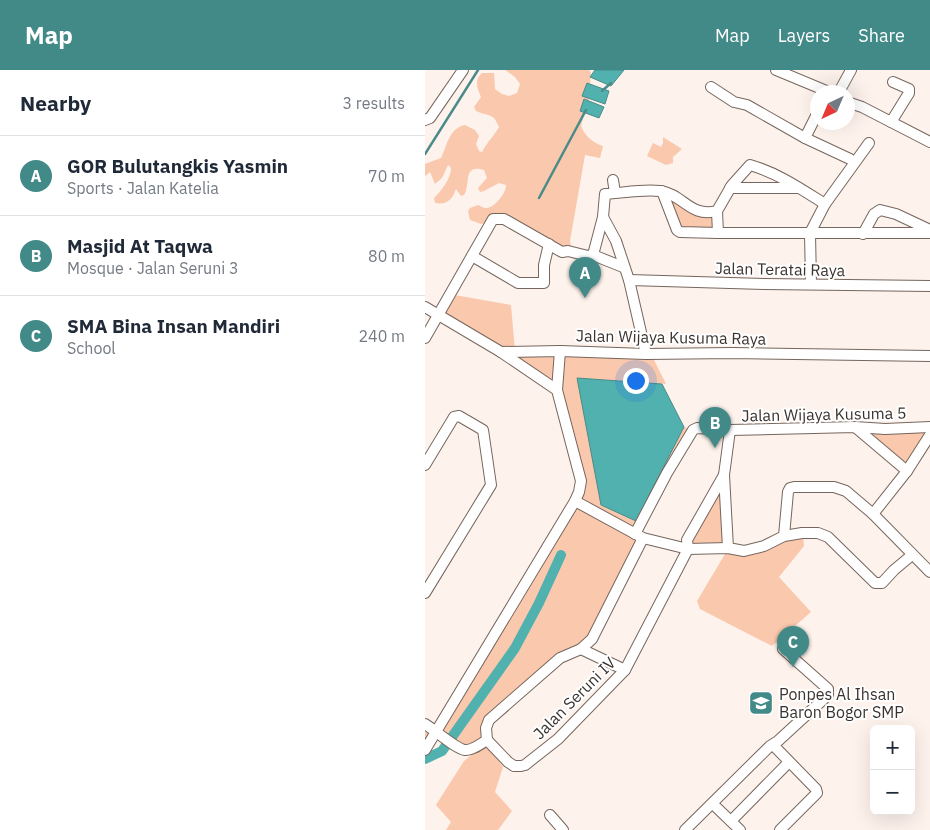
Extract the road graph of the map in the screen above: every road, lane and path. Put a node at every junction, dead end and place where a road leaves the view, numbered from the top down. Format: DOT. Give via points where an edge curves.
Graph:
graph roads {
  1 [pos="463,70"];
  2 [pos="776,70"];
  3 [pos="851,70"];
  4 [pos="787,72"];
  5 [pos="893,82"];
  6 [pos="814,85"];
  7 [pos="843,85"];
  8 [pos="711,86"];
  9 [pos="855,106"];
  10 [pos="425,120"];
  11 [pos="891,122"];
  12 [pos="810,128"];
  13 [pos="805,138"];
  14 [pos="930,142"];
  15 [pos="869,143"];
  16 [pos="850,159"];
  17 [pos="613,180"];
  18 [pos="730,188"];
  19 [pos="799,188"];
  20 [pos="662,191"];
  21 [pos="615,193"];
  22 [pos="825,204"];
  23 [pos="717,211"];
  24 [pos="603,217"];
  25 [pos="930,232"];
  26 [pos="718,233"];
  27 [pos="810,233"];
  28 [pos="863,234"];
  29 [pos="549,244"];
  30 [pos="593,254"];
  31 [pos="472,256"];
  32 [pos="623,267"];
  33 [pos="629,280"];
  34 [pos="811,284"];
  35 [pos="930,286"];
  36 [pos="425,307"];
  37 [pos="437,315"];
  38 [pos="425,338"];
  39 [pos="560,351"];
  40 [pos="501,352"];
  41 [pos="646,354"];
  42 [pos="930,356"];
  43 [pos="557,390"];
  44 [pos="855,427"];
  45 [pos="930,427"];
  46 [pos="730,430"];
  47 [pos="930,436"];
  48 [pos="425,464"];
  49 [pos="907,470"];
  50 [pos="723,476"];
  51 [pos="575,501"];
  52 [pos="873,514"];
  53 [pos="639,536"];
  54 [pos="784,536"];
  55 [pos="728,548"];
  56 [pos="688,549"];
  57 [pos="912,555"];
  58 [pos="930,572"];
  59 [pos="425,593"];
  60 [pos="783,649"];
  61 [pos="581,650"];
  62 [pos="625,670"];
  63 [pos="425,724"];
  64 [pos="437,731"];
  65 [pos="487,740"];
  66 [pos="775,748"];
  67 [pos="425,750"];
  68 [pos="789,762"];
  69 [pos="717,807"];
  70 [pos="550,816"];
  71 [pos="731,821"];
  72 [pos="563,830"];
  73 [pos="685,830"];
  74 [pos="740,830"];
  75 [pos="780,830"];
  1 -- 10 [label="street" via="430,118"];
  2 -- 4 [label="street"];
  3 -- 7 [label="street"];
  4 -- 6 [label="street"];
  5 -- 11 [label="street" via="909,89 909,93"];
  8 -- 13 [label="street" via="734,102 747,105"];
  9 -- 11 [label="street"];
  11 -- 14 [label="street"];
  12 -- 13 [label="street"];
  13 -- 16 [label="street"];
  15 -- 22 [label="street"];
  17 -- 21 [label="street"];
  18 -- 19 [label="street"];
  18 -- 19 [label="street" via="750,165 788,180"];
  18 -- 23 [label="street"];
  19 -- 22 [label="street"];
  20 -- 21 [label="street"];
  20 -- 23 [label="street" via="699,212"];
  20 -- 26 [label="street" via="677,230"];
  21 -- 24 [label="street" via="605,194"];
  22 -- 27 [label="street"];
  23 -- 26 [label="street"];
  24 -- 30 [label="street"];
  24 -- 32 [label="street" via="616,241"];
  25 -- 28 [label="street"];
  25 -- 28 [label="street" via="896,214 879,210"];
  26 -- 27 [label="street"];
  27 -- 28 [label="street"];
  27 -- 34 [label="street"];
  29 -- 30 [label="street" via="561,252"];
  29 -- 31 [label="street" via="504,219 493,219"];
  29 -- 31 [label="street" via="543,265 544,283 518,283"];
  30 -- 32 [label="street"];
  31 -- 37 [label="street"];
  32 -- 33 [label="street"];
  33 -- 34 [label="street, Jalan Teratai Raya"];
  33 -- 41 [label="street"];
  34 -- 35 [label="street, Jalan Teratai Raya"];
  36 -- 37 [label="street"];
  37 -- 38 [label="street"];
  37 -- 40 [label="street"];
  39 -- 40 [label="street, Jalan Wijaya Kusuma Raya"];
  39 -- 41 [label="street, Jalan Wijaya Kusuma Raya"];
  39 -- 43 [label="street"];
  40 -- 43 [label="street"];
  41 -- 42 [label="street, Jalan Wijaya Kusuma Raya"];
  43 -- 51 [label="street" via="581,481"];
  44 -- 45 [label="street, Jalan Wijaya Kusuma 5"];
  44 -- 46 [label="street, Jalan Wijaya Kusuma 5"];
  44 -- 49 [label="street"];
  46 -- 50 [label="street"];
  46 -- 53 [label="street, Jalan Wijaya Kusuma 5" via="697,428 691,433 667,473"];
  47 -- 49 [label="street"];
  48 -- 59 [label="street" via="454,417 459,416 483,430 491,485"];
  49 -- 52 [label="street"];
  50 -- 55 [label="street"];
  50 -- 56 [label="street, Jalan Seruni IV" via="687,540"];
  51 -- 53 [label="street"];
  51 -- 64 [label="street"];
  52 -- 54 [label="street" via="842,489 794,487 788,492"];
  52 -- 57 [label="street"];
  53 -- 56 [label="street"];
  53 -- 61 [label="street" via="592,639"];
  54 -- 55 [label="street" via="744,551"];
  54 -- 57 [label="street" via="818,533 828,537 875,583 882,583"];
  55 -- 56 [label="street"];
  56 -- 62 [label="street, Jalan Seruni IV"];
  57 -- 58 [label="street"];
  60 -- 73 [label="street" via="827,688 828,695 769,746"];
  61 -- 62 [label="street"];
  61 -- 65 [label="street" via="560,658 489,720"];
  62 -- 65 [label="street, Jalan Seruni IV" via="557,739 525,766 514,766 508,762"];
  63 -- 64 [label="street"];
  64 -- 65 [label="street" via="464,750"];
  64 -- 67 [label="street"];
  66 -- 68 [label="street"];
  68 -- 71 [label="street"];
  68 -- 75 [label="street" via="817,793"];
  69 -- 71 [label="street"];
  70 -- 72 [label="street"];
  71 -- 74 [label="street"];
}
